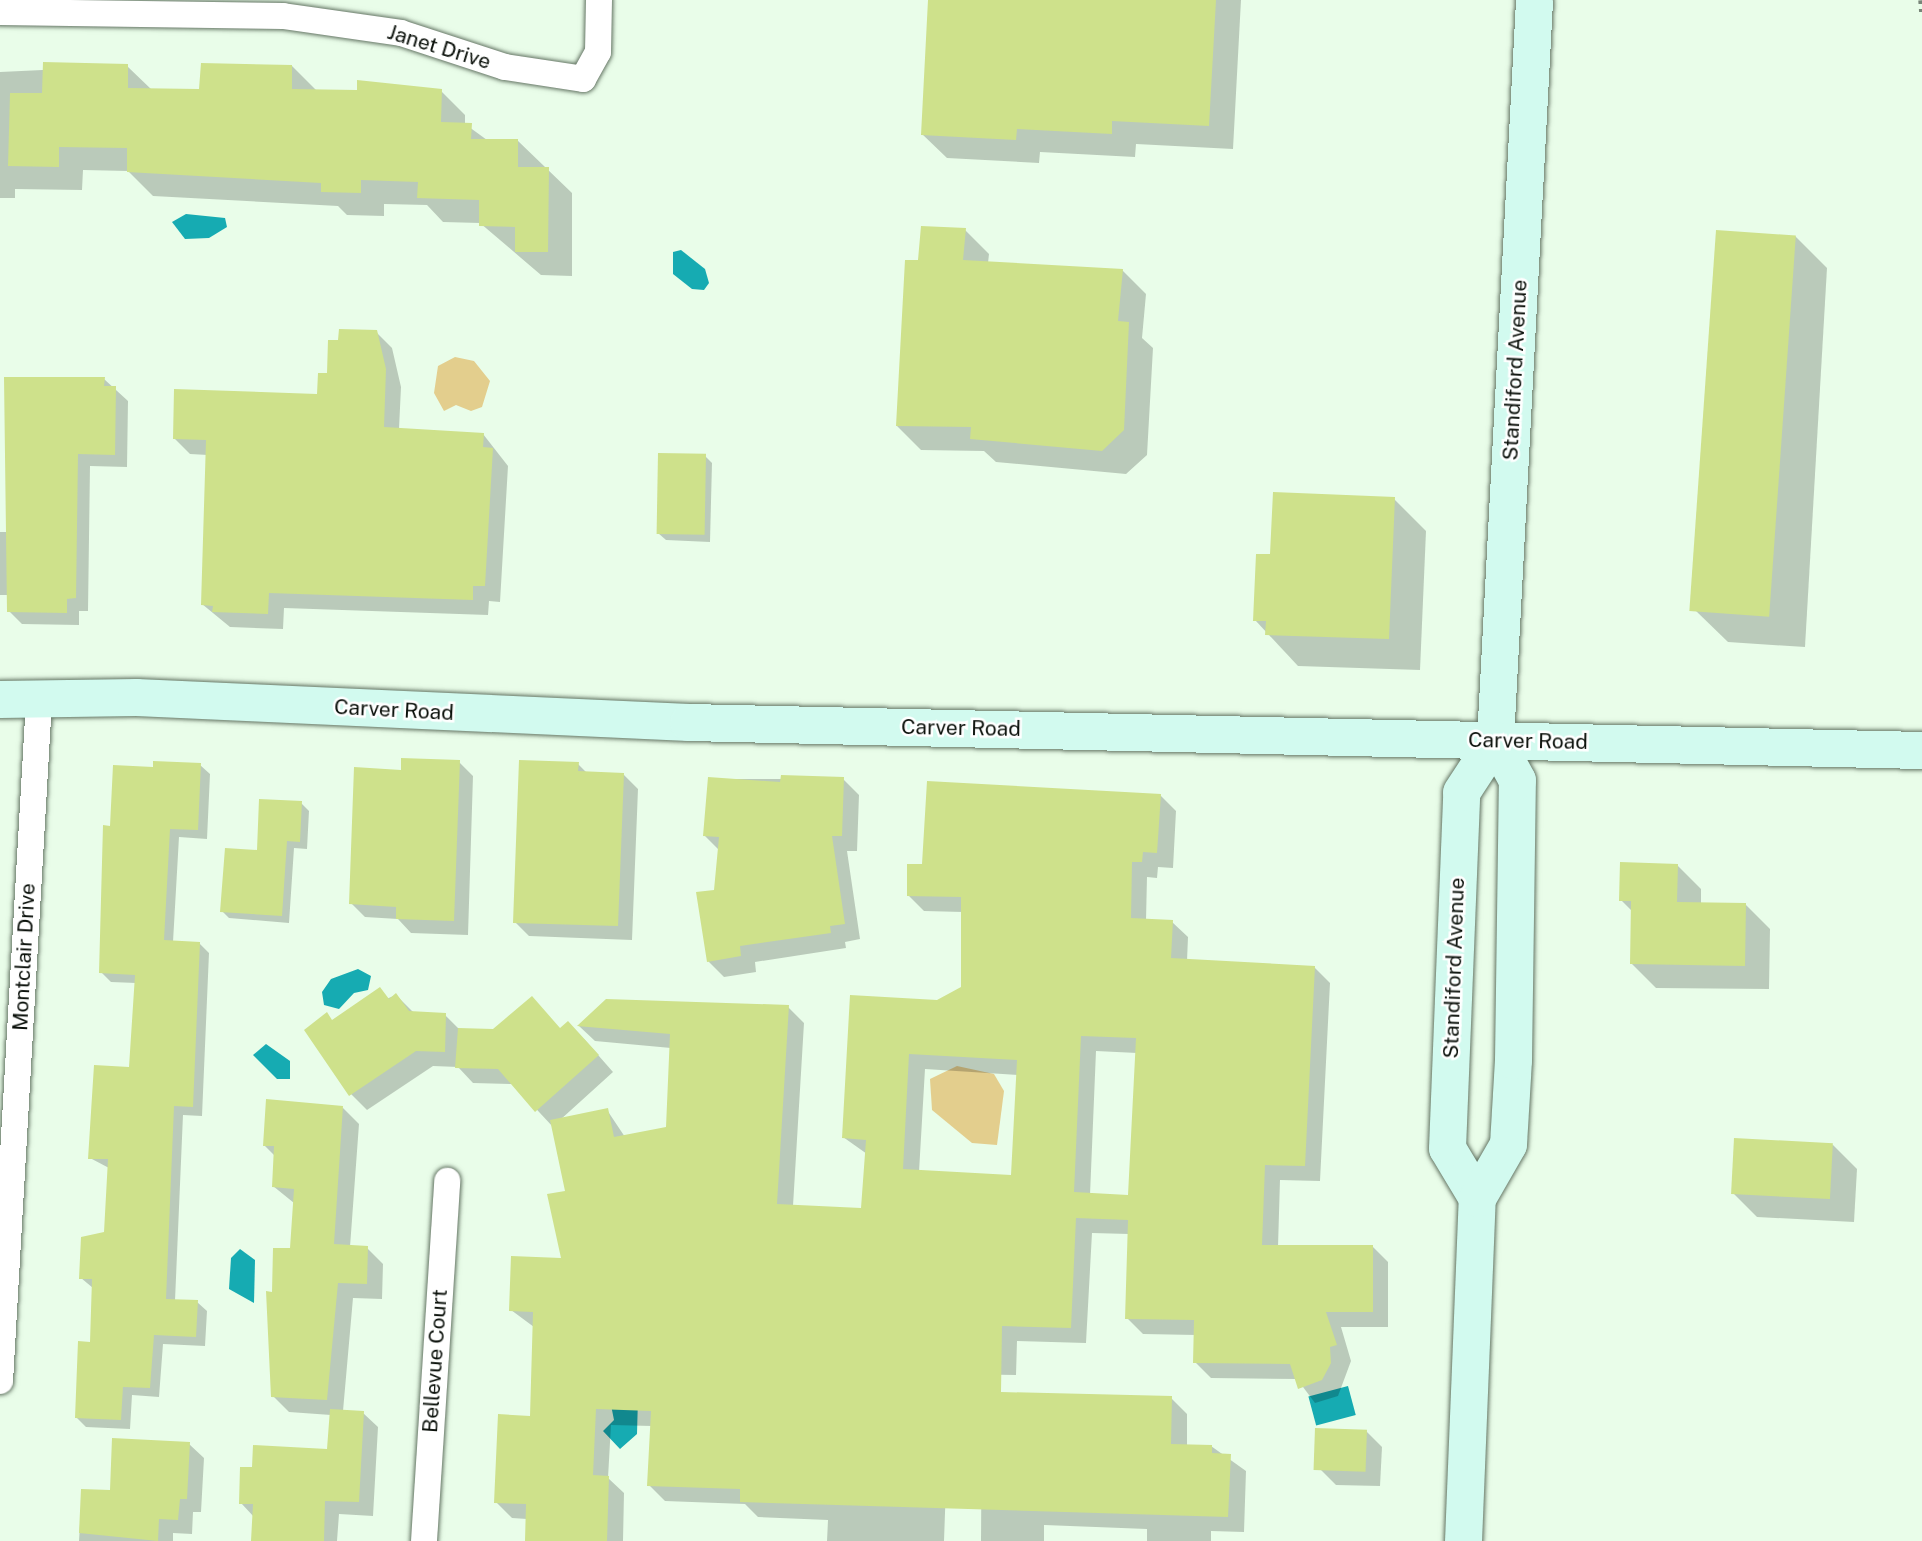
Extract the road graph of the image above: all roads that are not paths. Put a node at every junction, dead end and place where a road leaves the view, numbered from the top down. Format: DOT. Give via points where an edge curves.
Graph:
graph roads {
  1 [pos="599,0"];
  2 [pos="1534,0"];
  3 [pos="0,12"];
  4 [pos="0,699"];
  5 [pos="39,700"];
  6 [pos="1495,740"];
  7 [pos="1922,750"];
  8 [pos="447,1181"];
  9 [pos="1477,1198"];
  10 [pos="0,1381"];
  11 [pos="424,1541"];
  12 [pos="1463,1541"];
  1 -- 3 [label="street, Janet Drive" via="598,52 583,79 505,68 401,33 283,16"];
  2 -- 6 [label="main road, Standiford Avenue"];
  4 -- 5 [label="main road, Carver Road"];
  5 -- 6 [label="main road, Carver Road" via="136,697 688,722"];
  5 -- 10 [label="street, Montclair Drive"];
  6 -- 7 [label="main road, Carver Road"];
  6 -- 9 [label="main road" via="1517,780 1513,1060 1508,1144"];
  6 -- 9 [label="main road, Standiford Avenue" via="1461,792 1447,1148"];
  8 -- 11 [label="street, Bellevue Court"];
  9 -- 12 [label="main road"];
}
